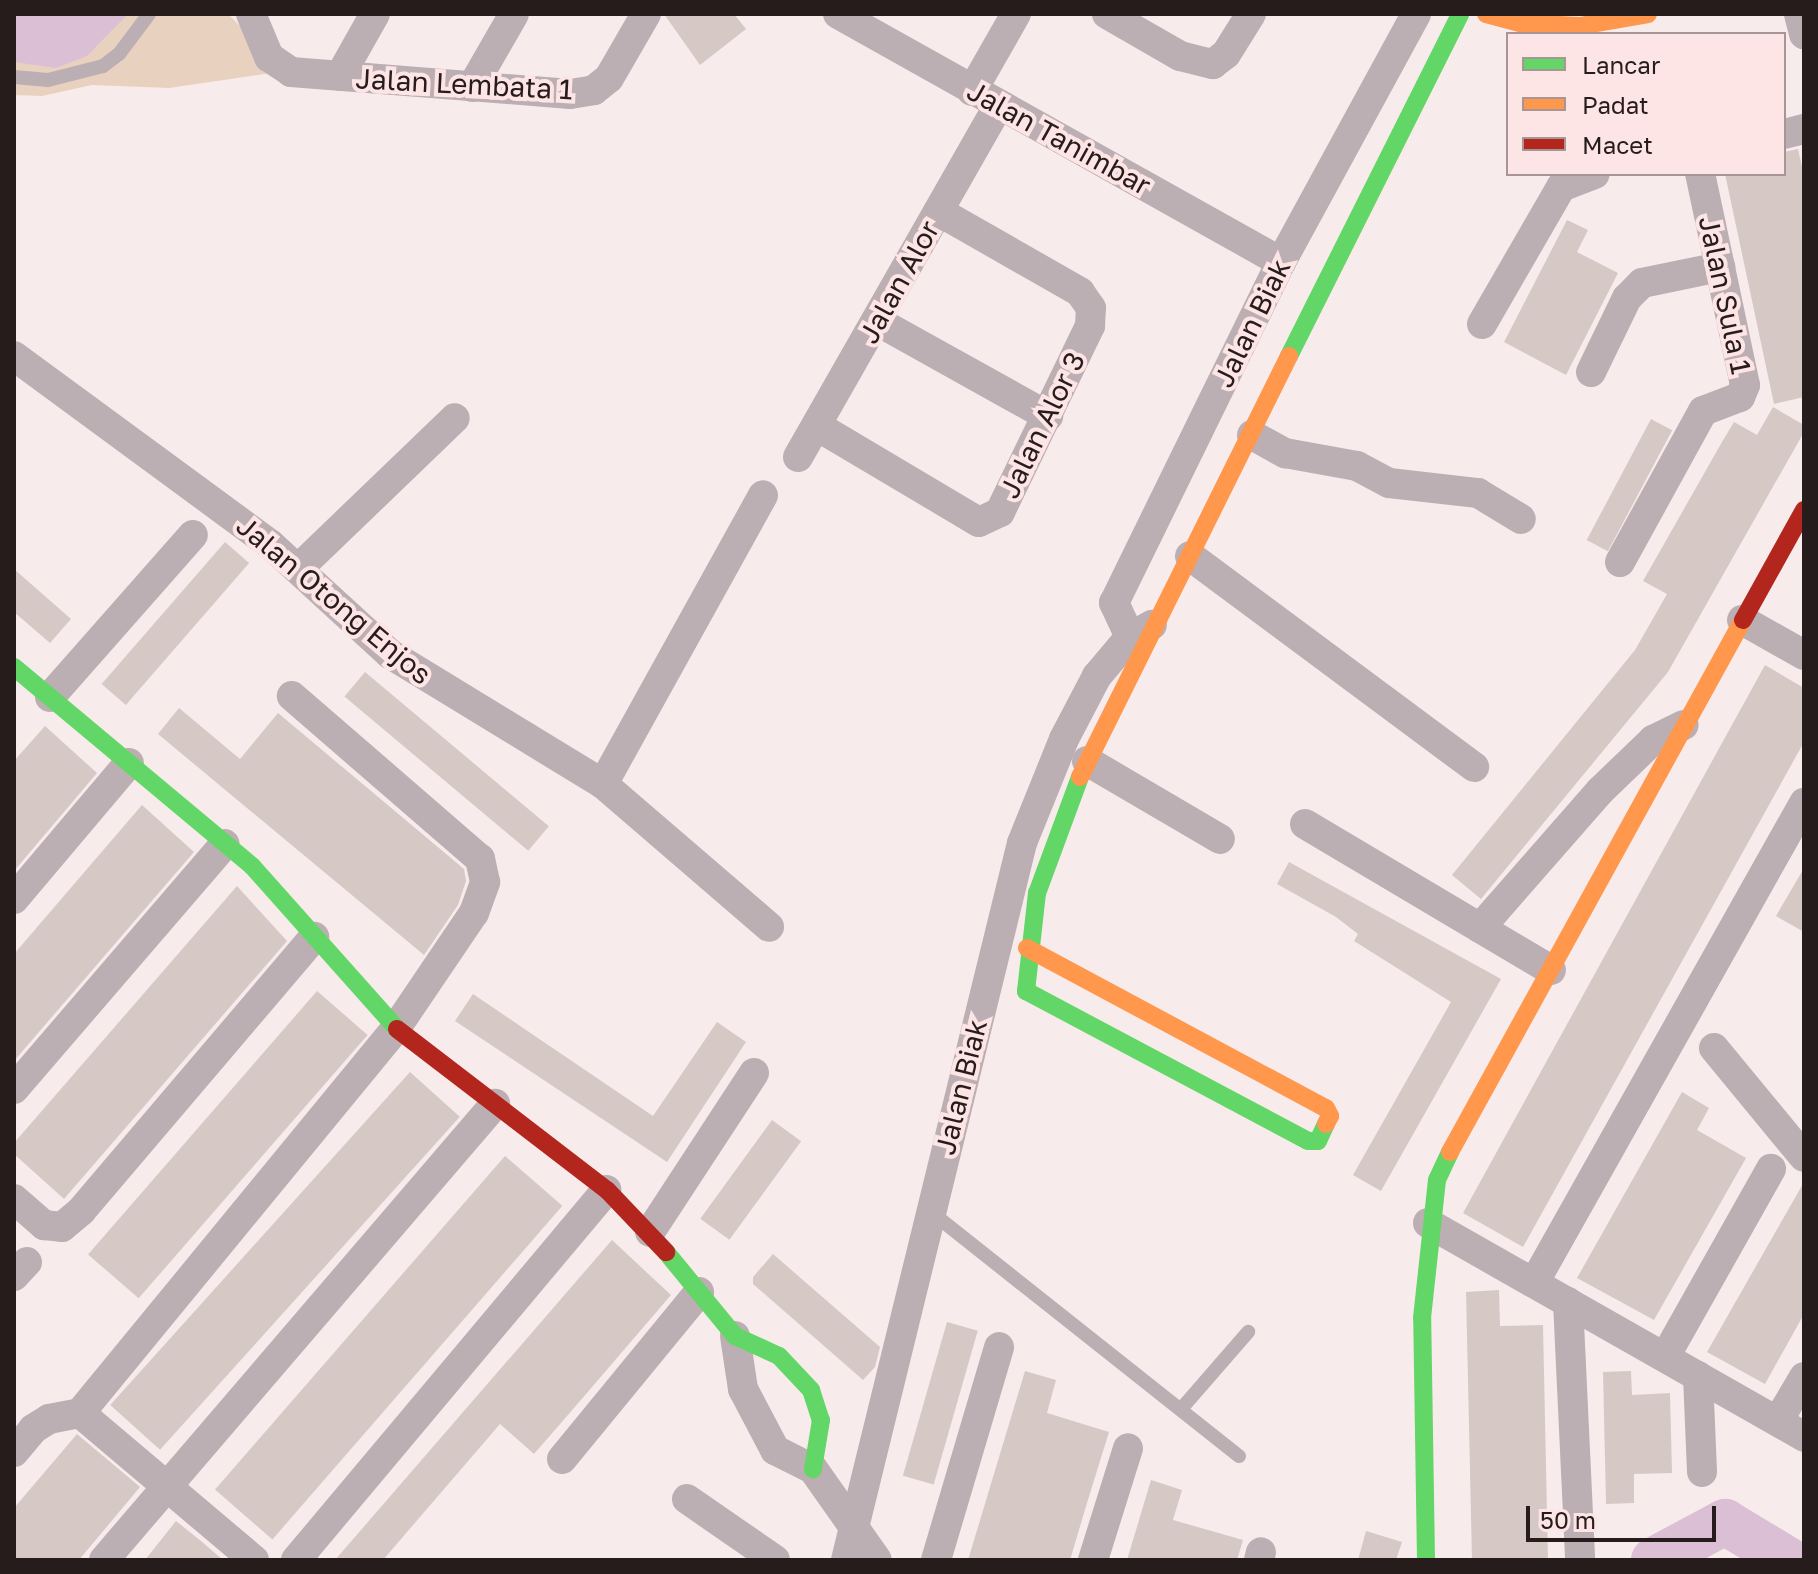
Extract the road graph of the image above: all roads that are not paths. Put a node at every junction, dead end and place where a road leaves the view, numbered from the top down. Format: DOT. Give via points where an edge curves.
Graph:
graph roads {
  1 [pos="149,14"];
  2 [pos="375,14"];
  3 [pos="514,14"];
  4 [pos="646,14"];
  5 [pos="838,14"];
  6 [pos="1016,14"];
  7 [pos="1107,14"];
  8 [pos="1251,14"];
  9 [pos="1416,14"];
  10 [pos="1460,14"];
  11 [pos="1486,14"];
  12 [pos="1648,14"];
  13 [pos="1799,14"];
  14 [pos="254,25"];
  15 [pos="1804,34"];
  16 [pos="340,76"];
  17 [pos="14,77"];
  18 [pos="472,87"];
  19 [pos="972,91"];
  20 [pos="999,105"];
  21 [pos="1590,176"];
  22 [pos="1700,176"];
  23 [pos="938,211"];
  24 [pos="1281,262"];
  25 [pos="1720,267"];
  26 [pos="877,321"];
  27 [pos="1482,324"];
  28 [pos="14,356"];
  29 [pos="1591,372"];
  30 [pos="1048,416"];
  31 [pos="455,418"];
  32 [pos="817,426"];
  33 [pos="1252,435"];
  34 [pos="798,457"];
  35 [pos="763,495"];
  36 [pos="1804,510"];
  37 [pos="1521,519"];
  38 [pos="193,535"];
  39 [pos="1190,556"];
  40 [pos="1620,562"];
  41 [pos="299,568"];
  42 [pos="1742,620"];
  43 [pos="1157,622"];
  44 [pos="1130,637"];
  45 [pos="1804,655"];
  46 [pos="27,685"];
  47 [pos="292,696"];
  48 [pos="1685,725"];
  49 [pos="1087,761"];
  50 [pos="129,763"];
  51 [pos="1474,767"];
  52 [pos="603,784"];
  53 [pos="1804,803"];
  54 [pos="1305,824"];
  55 [pos="1220,839"];
  56 [pos="225,844"];
  57 [pos="14,899"];
  58 [pos="769,927"];
  59 [pos="1480,928"];
  60 [pos="314,937"];
  61 [pos="1027,948"];
  62 [pos="1551,970"];
  63 [pos="396,1028"];
  64 [pos="1184,1033"];
  65 [pos="1714,1048"];
  66 [pos="1169,1067"];
  67 [pos="754,1073"];
  68 [pos="14,1089"];
  69 [pos="495,1104"];
  70 [pos="1804,1157"];
  71 [pos="1771,1169"];
  72 [pos="607,1190"];
  73 [pos="14,1199"];
  74 [pos="931,1212"];
  75 [pos="1428,1223"];
  76 [pos="650,1232"];
  77 [pos="1534,1283"];
  78 [pos="699,1292"];
  79 [pos="1568,1302"];
  80 [pos="1248,1332"];
  81 [pos="735,1336"];
  82 [pos="999,1347"];
  83 [pos="1665,1357"];
  84 [pos="1698,1376"];
  85 [pos="1804,1377"];
  86 [pos="1182,1408"];
  87 [pos="80,1413"];
  88 [pos="1778,1421"];
  89 [pos="1804,1437"];
  90 [pos="1128,1448"];
  91 [pos="14,1452"];
  92 [pos="1239,1456"];
  93 [pos="562,1459"];
  94 [pos="813,1469"];
  95 [pos="1702,1472"];
  96 [pos="169,1486"];
  97 [pos="687,1499"];
  98 [pos="850,1546"];
  99 [pos="104,1560"];
  100 [pos="254,1560"];
  101 [pos="296,1560"];
  102 [pos="775,1560"];
  103 [pos="877,1560"];
  104 [pos="936,1560"];
  105 [pos="1093,1560"];
  106 [pos="1426,1560"];
  107 [pos="1580,1560"];
  1 -- 17 [label="lane" via="119,54 103,66 48,80"];
  2 -- 16 [label="street"];
  3 -- 18 [label="street"];
  4 -- 18 [label="street, Jalan Lembata 1" via="609,78 594,90 570,94"];
  5 -- 19 [label="street, Jalan Tanimbar"];
  6 -- 19 [label="street"];
  7 -- 8 [label="street" via="1180,56 1213,64 1226,54"];
  9 -- 24 [label="street, Jalan Biak"];
  10 -- 33 [label="street, Jalan Biak"];
  11 -- 12 [label="street" via="1520,23 1580,26"];
  13 -- 15 [label="street"];
  14 -- 16 [label="street, Jalan Lembata 1" via="269,57 291,72"];
  16 -- 18 [label="street, Jalan Lembata 1"];
  19 -- 20 [label="street, Jalan Tanimbar"];
  20 -- 23 [label="street, Jalan Alor"];
  20 -- 24 [label="street, Jalan Tanimbar"];
  21 -- 27 [label="street" via="1561,187"];
  22 -- 25 [label="street, Jalan Sula 1"];
  23 -- 26 [label="street, Jalan Alor"];
  23 -- 30 [label="street, Jalan Alor 3" via="1080,292 1091,308 1090,326"];
  24 -- 44 [label="street, Jalan Biak" via="1114,603"];
  25 -- 29 [label="street" via="1642,283 1627,298"];
  25 -- 40 [label="street, Jalan Sula 1" via="1745,385 1740,397 1703,411"];
  26 -- 30 [label="street"];
  26 -- 32 [label="street, Jalan Alor"];
  28 -- 41 [label="street, Jalan Otong Enjos"];
  30 -- 32 [label="street, Jalan Alor 3" via="1000,512 979,522"];
  31 -- 41 [label="street"];
  32 -- 34 [label="street, Jalan Alor"];
  33 -- 37 [label="street" via="1285,453 1357,466 1389,483 1478,493"];
  33 -- 39 [label="street, Jalan Biak"];
  35 -- 52 [label="street"];
  36 -- 42 [label="street"];
  38 -- 46 [label="street"];
  39 -- 43 [label="street, Jalan Biak"];
  39 -- 51 [label="street"];
  41 -- 52 [label="street, Jalan Otong Enjos" via="409,668"];
  42 -- 45 [label="street"];
  42 -- 48 [label="street"];
  43 -- 44 [label="street, Jalan Biak"];
  43 -- 49 [label="street, Jalan Biak"];
  44 -- 74 [label="street, Jalan Biak" via="1080,706 1040,792 958,1089"];
  46 -- 50 [label="street"];
  47 -- 63 [label="street" via="480,859 485,882 474,913"];
  48 -- 59 [label="street" via="1653,740 1600,791"];
  48 -- 62 [label="street"];
  49 -- 55 [label="street"];
  49 -- 61 [label="street, Jalan Biak" via="1052,839"];
  50 -- 56 [label="street"];
  50 -- 57 [label="street"];
  52 -- 58 [label="street, Jalan Otong Enjos"];
  53 -- 77 [label="street"];
  54 -- 59 [label="street"];
  56 -- 60 [label="street" via="252,866"];
  56 -- 68 [label="street"];
  59 -- 62 [label="street"];
  60 -- 63 [label="street"];
  60 -- 73 [label="street" via="81,1211 62,1227 44,1225"];
  61 -- 64 [label="street"];
  61 -- 66 [label="street, Jalan Biak" via="1026,991"];
  62 -- 75 [label="street" via="1463,1122 1437,1180"];
  63 -- 69 [label="street"];
  63 -- 87 [label="street"];
  64 -- 66 [label="street"];
  64 -- 66 [label="street" via="1326,1108 1330,1116 1314,1144"];
  65 -- 70 [label="street"];
  67 -- 76 [label="street"];
  69 -- 72 [label="street"];
  69 -- 96 [label="street"];
  71 -- 83 [label="street"];
  72 -- 76 [label="street"];
  72 -- 101 [label="street"];
  74 -- 86 [label="lane"];
  74 -- 98 [label="street, Jalan Biak"];
  75 -- 77 [label="street"];
  75 -- 106 [label="street" via="1422,1318"];
  76 -- 78 [label="street"];
  77 -- 79 [label="street"];
  78 -- 81 [label="street"];
  78 -- 93 [label="street"];
  79 -- 83 [label="street"];
  79 -- 107 [label="street"];
  80 -- 86 [label="lane"];
  81 -- 94 [label="street" via="743,1389 775,1450"];
  81 -- 94 [label="street" via="779,1356 811,1390 821,1420"];
  82 -- 104 [label="street"];
  83 -- 84 [label="street"];
  84 -- 88 [label="street"];
  84 -- 95 [label="street"];
  85 -- 88 [label="street"];
  86 -- 92 [label="lane"];
  87 -- 91 [label="street" via="49,1419"];
  87 -- 96 [label="street"];
  88 -- 89 [label="street"];
  90 -- 105 [label="street"];
  94 -- 98 [label="street"];
  96 -- 99 [label="street"];
  96 -- 100 [label="street"];
  97 -- 102 [label="street"];
  98 -- 103 [label="street"];
}
